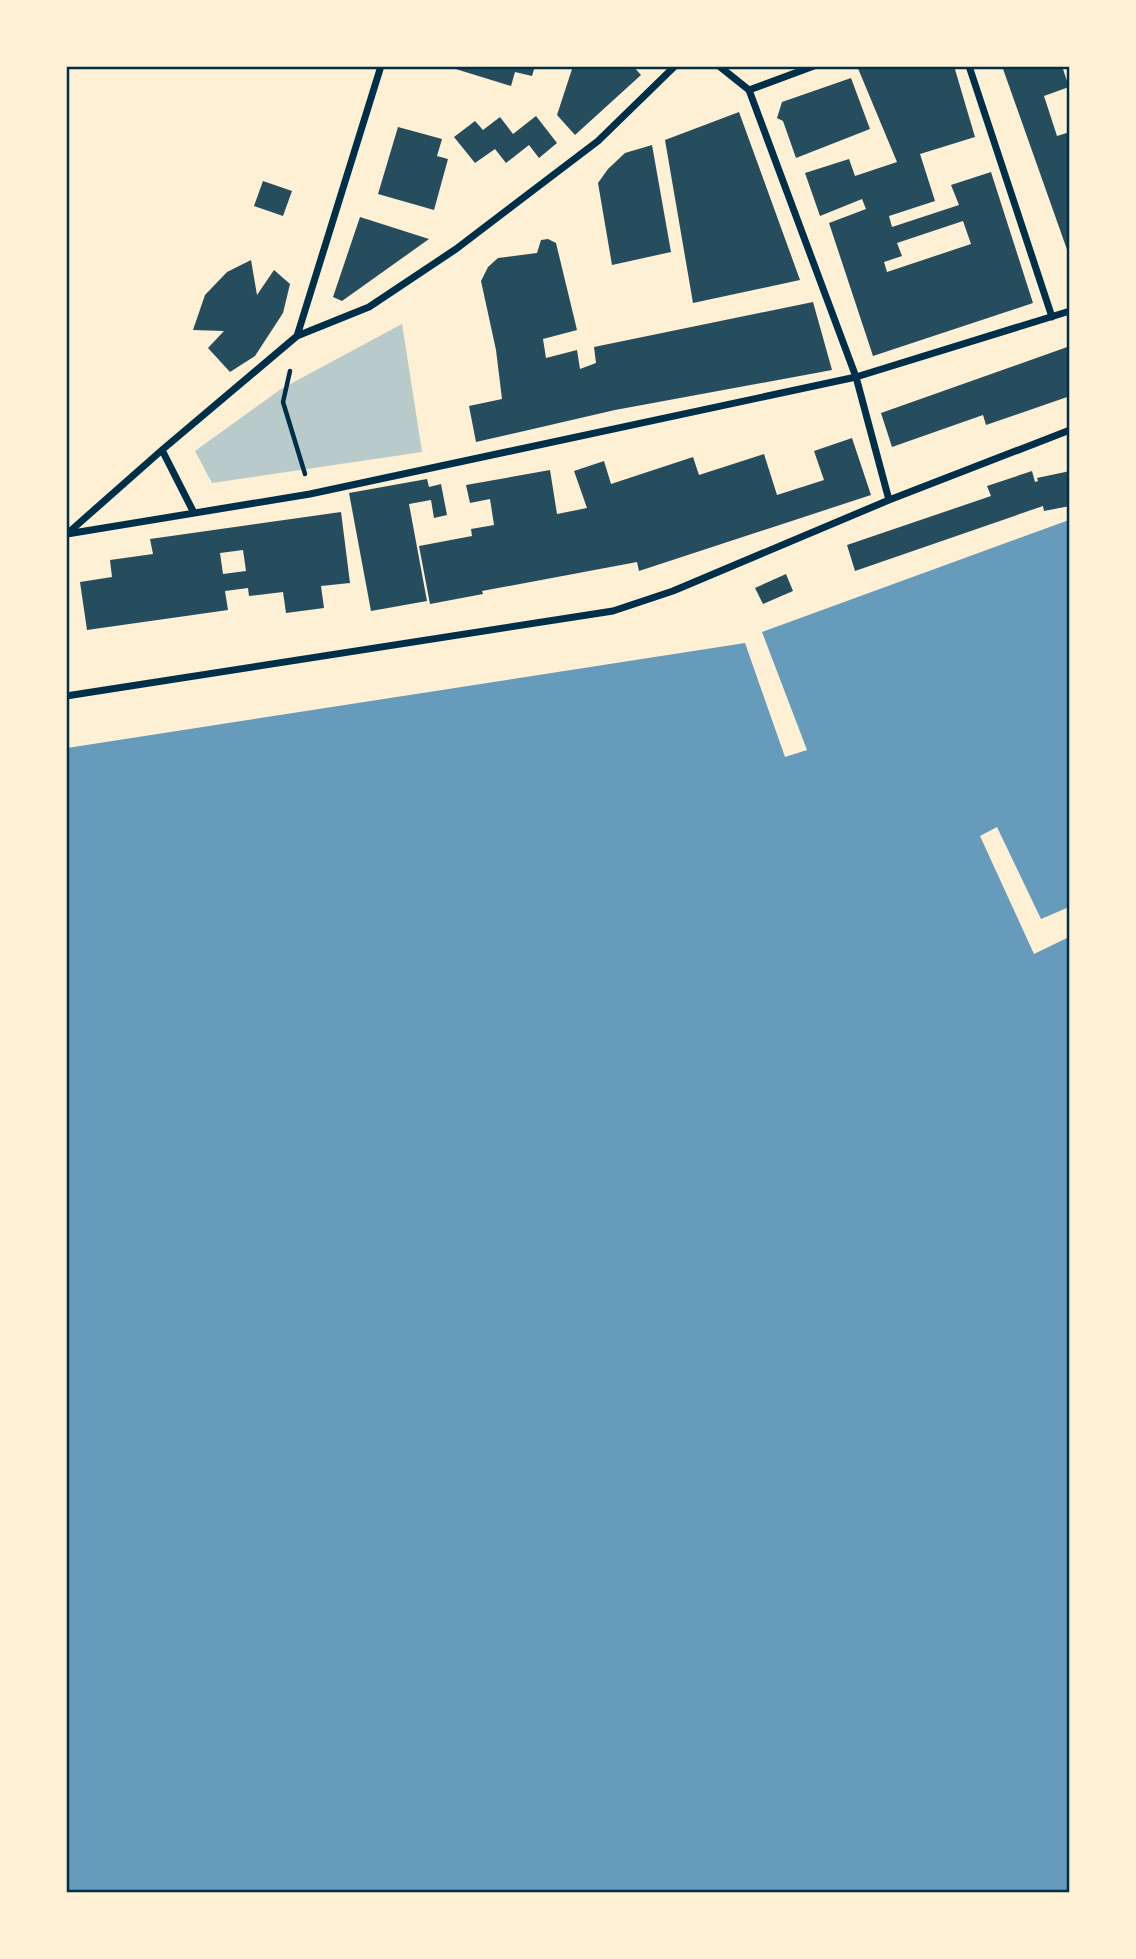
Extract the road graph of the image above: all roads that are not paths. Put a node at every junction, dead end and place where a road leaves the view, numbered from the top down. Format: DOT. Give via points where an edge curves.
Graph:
graph roads {
  1 [pos="381,66"];
  2 [pos="675,66"];
  3 [pos="719,66"];
  4 [pos="814,66"];
  5 [pos="970,66"];
  6 [pos="749,90"];
  7 [pos="1069,311"];
  8 [pos="1052,317"];
  9 [pos="297,336"];
  10 [pos="856,377"];
  11 [pos="1069,430"];
  12 [pos="162,450"];
  13 [pos="889,500"];
  14 [pos="194,513"];
  15 [pos="67,535"];
  16 [pos="66,696"];
  1 -- 9 [label="street"];
  2 -- 9 [label="street" via="597,141 456,249 369,307"];
  3 -- 6 [label="street"];
  4 -- 6 [label="street"];
  5 -- 8 [label="street"];
  6 -- 10 [label="street"];
  7 -- 8 [label="street"];
  8 -- 10 [label="street"];
  9 -- 12 [label="street"];
  10 -- 13 [label="street"];
  10 -- 14 [label="street" via="310,494"];
  11 -- 13 [label="street"];
  12 -- 14 [label="street"];
  12 -- 15 [label="street"];
  13 -- 16 [label="street" via="673,591 613,611"];
  14 -- 15 [label="street"];
}
